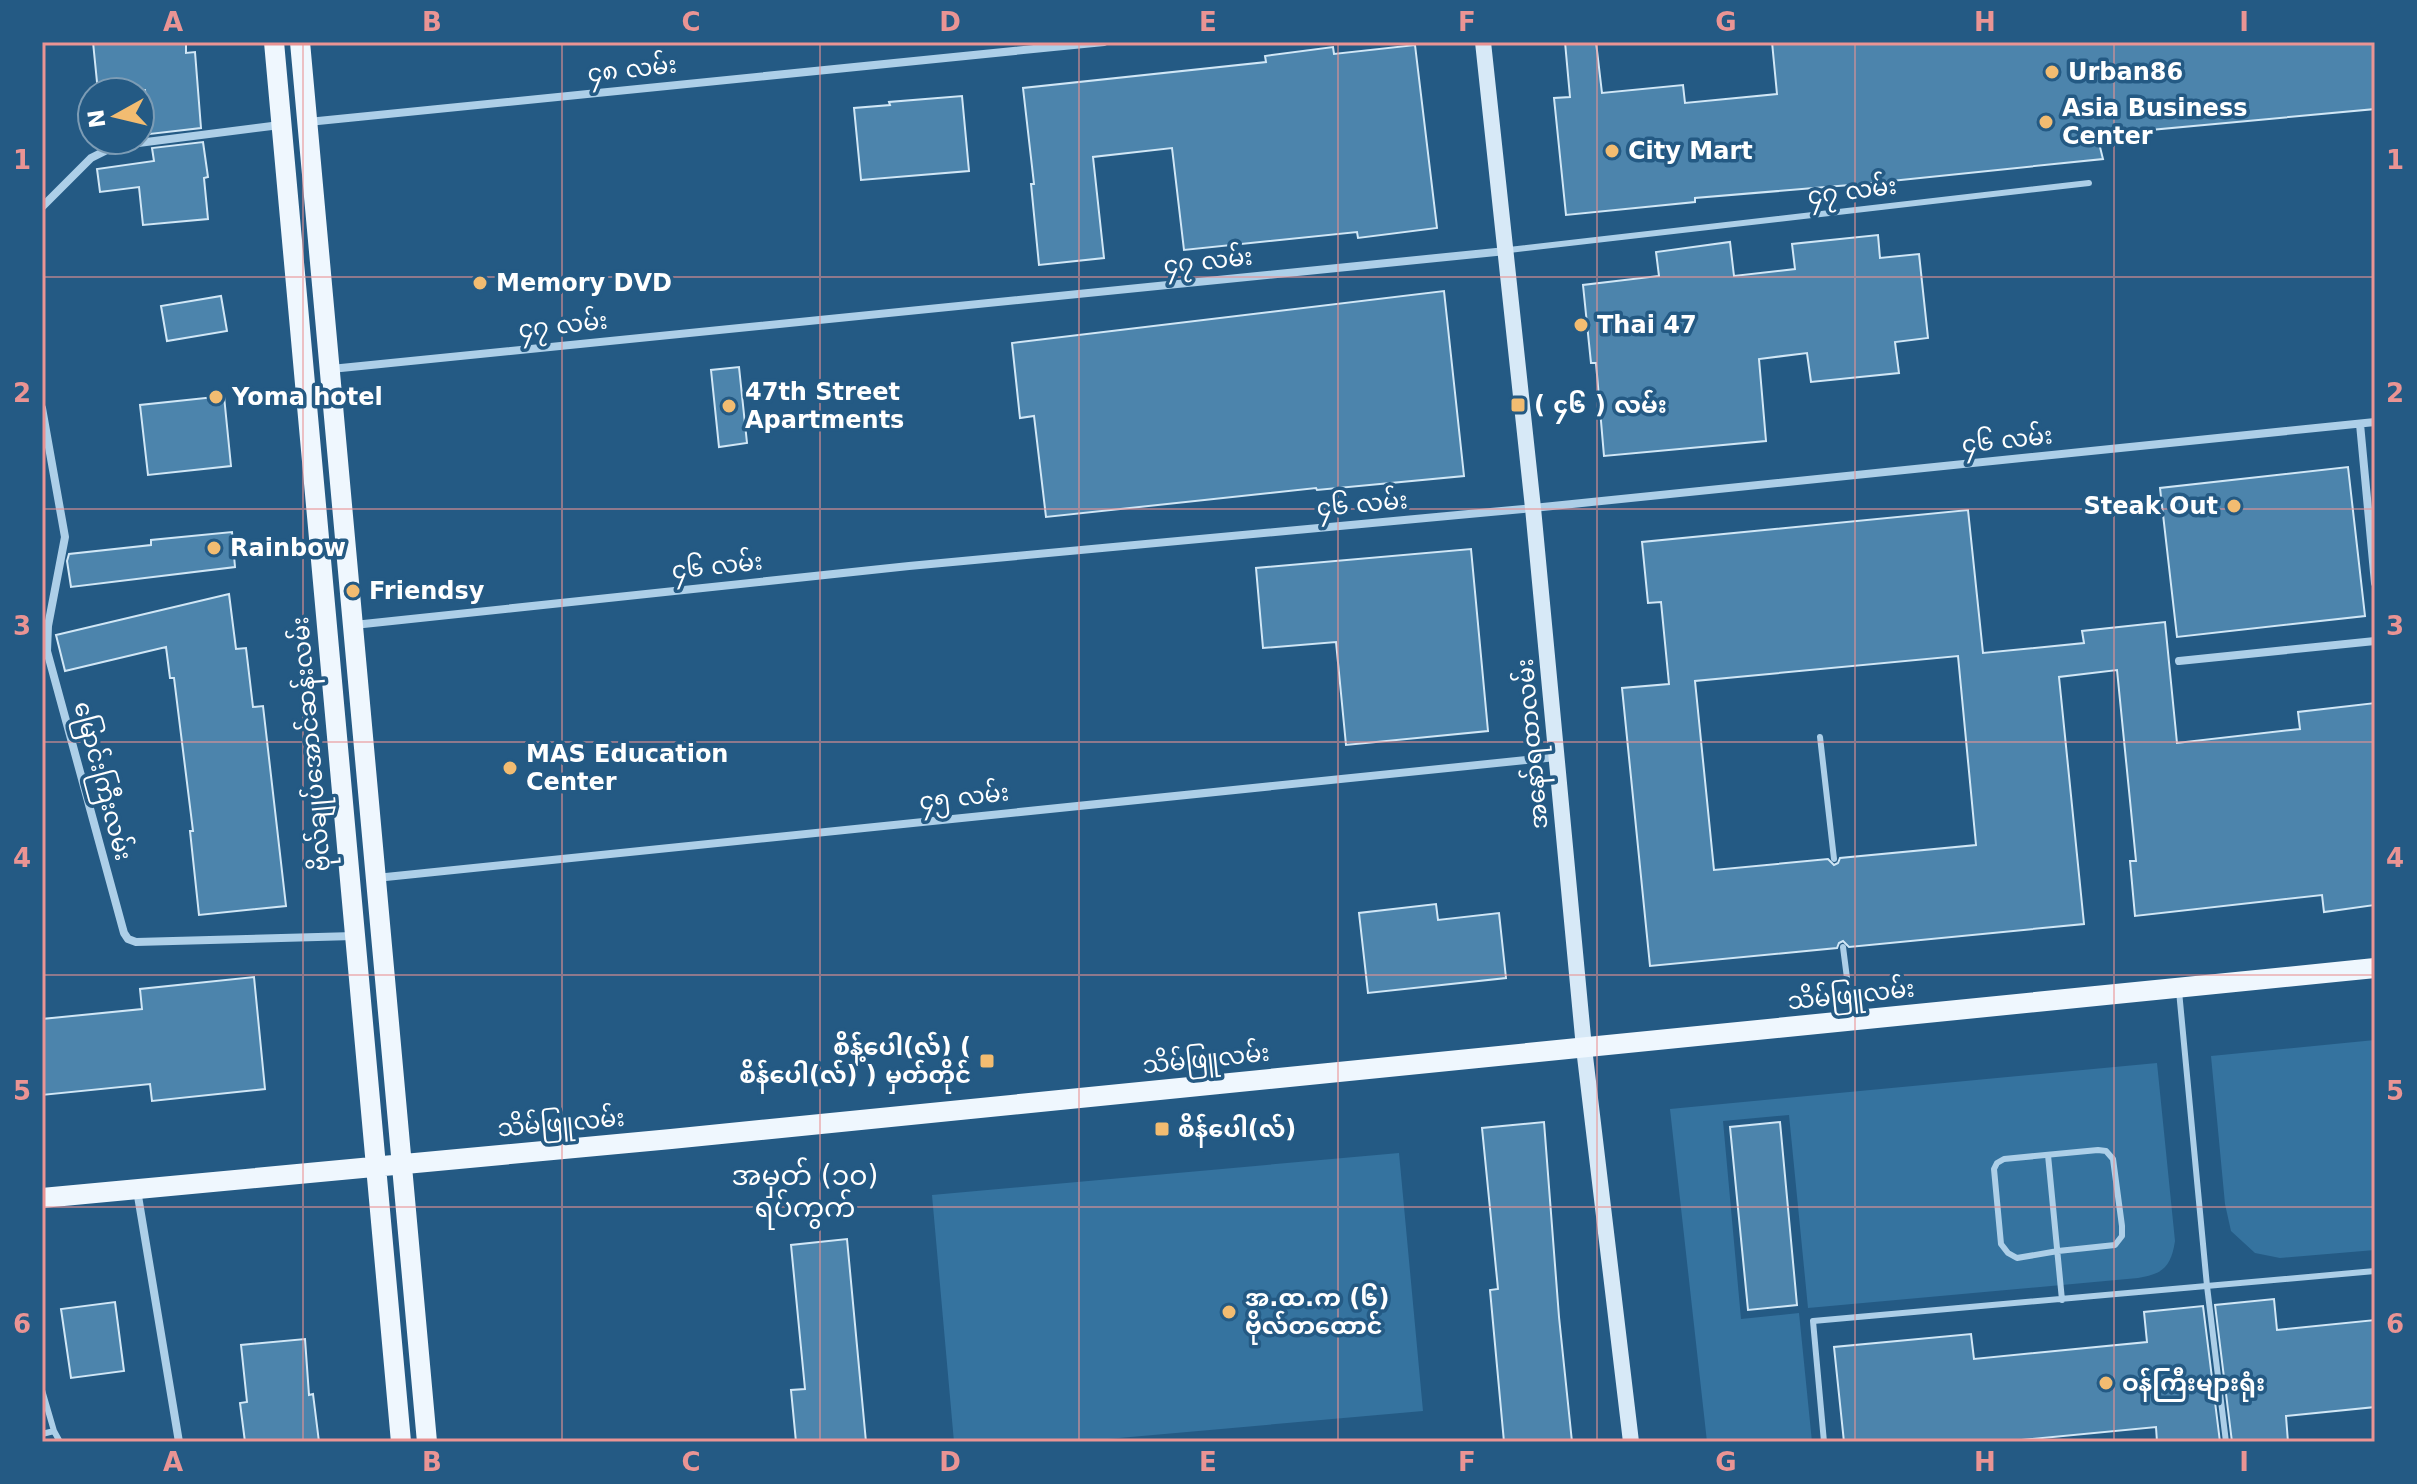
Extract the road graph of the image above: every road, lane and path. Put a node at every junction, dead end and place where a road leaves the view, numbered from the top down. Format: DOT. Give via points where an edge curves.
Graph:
graph roads {
  1 [pos="274,42"];
  2 [pos="300,42"];
  3 [pos="1104,42"];
  4 [pos="1483,42"];
  5 [pos="307,122"];
  6 [pos="281,125"];
  7 [pos="2089,183"];
  8 [pos="42,207"];
  9 [pos="1506,251"];
  10 [pos="330,369"];
  11 [pos="42,408"];
  12 [pos="2375,422"];
  13 [pos="2360,424"];
  14 [pos="1533,508"];
  15 [pos="2375,583"];
  16 [pos="353,625"];
  17 [pos="2375,641"];
  18 [pos="2179,661"];
  19 [pos="1820,737"];
  20 [pos="1557,757"];
  21 [pos="1834,859"];
  22 [pos="376,878"];
  23 [pos="355,936"];
  24 [pos="1843,947"];
  25 [pos="2375,968"];
  26 [pos="2179,988"];
  27 [pos="1852,1021"];
  28 [pos="1584,1048"];
  29 [pos="2048,1155"];
  30 [pos="402,1164"];
  31 [pos="376,1167"];
  32 [pos="137,1189"];
  33 [pos="42,1198"];
  34 [pos="2058,1251"];
  35 [pos="2375,1271"];
  36 [pos="2207,1286"];
  37 [pos="2062,1300"];
  38 [pos="42,1390"];
  39 [pos="54,1431"];
  40 [pos="42,1434"];
  41 [pos="60,1442"];
  42 [pos="179,1442"];
  43 [pos="401,1442"];
  44 [pos="427,1442"];
  45 [pos="1631,1442"];
  46 [pos="1824,1442"];
  47 [pos="2226,1442"];
  1 -- 6 [label="main road, ဗိုလ်ချုပ်အောင်ဆန်းလမ်း"];
  2 -- 5 [label="main road"];
  3 -- 5 [label="street, ၄၈ လမ်း"];
  4 -- 9 [label="main road, အနော်ရထာလမ်း"];
  5 -- 10 [label="main road"];
  6 -- 8 [label="street" via="115,146 91,158"];
  6 -- 23 [label="main road, ဗိုလ်ချုပ်အောင်ဆန်းလမ်း"];
  7 -- 9 [label="lane, ၄၇ လမ်း"];
  9 -- 10 [label="street, ၄၇ လမ်း"];
  9 -- 14 [label="main road, အနော်ရထာလမ်း"];
  10 -- 16 [label="main road"];
  11 -- 23 [label="street, မြောင်းကြီးလမ်း" via="65,537 47,651 124,933 136,942"];
  12 -- 13 [label="street, ၄၆ လမ်း"];
  13 -- 14 [label="street, ၄၆ လမ်း"];
  13 -- 15 [label="street"];
  14 -- 16 [label="street, ၄၆ လမ်း"];
  14 -- 20 [label="main road, အနော်ရထာလမ်း"];
  16 -- 22 [label="main road"];
  17 -- 18 [label="street"];
  19 -- 21 [label="lane"];
  20 -- 22 [label="street, ၄၅ လမ်း"];
  20 -- 28 [label="main road, အနော်ရထာလမ်း"];
  22 -- 30 [label="main road"];
  23 -- 31 [label="main road, ဗိုလ်ချုပ်အောင်ဆန်းလမ်း"];
  24 -- 27 [label="lane"];
  25 -- 26 [label="main road, သိမ်ဖြူလမ်း"];
  26 -- 27 [label="main road, သိမ်ဖြူလမ်း"];
  26 -- 36 [label="lane"];
  27 -- 28 [label="main road, သိမ်ဖြူလမ်း"];
  28 -- 30 [label="main road, သိမ်ဖြူလမ်း"];
  28 -- 45 [label="main road, အနော်ရထာလမ်း"];
  29 -- 34 [label="lane"];
  29 -- 34 [label="lane" via="1997,1163 2001,1244 2017,1258"];
  29 -- 34 [label="lane" via="2106,1151 2113,1159 2122,1226 2115,1245"];
  30 -- 31 [label="main road, သိမ်ဖြူလမ်း"];
  30 -- 44 [label="main road"];
  31 -- 32 [label="main road, သိမ်ဖြူလမ်း"];
  31 -- 43 [label="main road, ဗိုလ်ချုပ်အောင်ဆန်းလမ်း"];
  32 -- 33 [label="main road, သိမ်ဖြူလမ်း"];
  32 -- 42 [label="street"];
  34 -- 37 [label="lane"];
  35 -- 36 [label="lane"];
  36 -- 37 [label="lane"];
  36 -- 47 [label="lane"];
  37 -- 46 [label="lane" via="1813,1321"];
  38 -- 39 [label="lane"];
  39 -- 40 [label="lane"];
  39 -- 41 [label="lane"];
}
